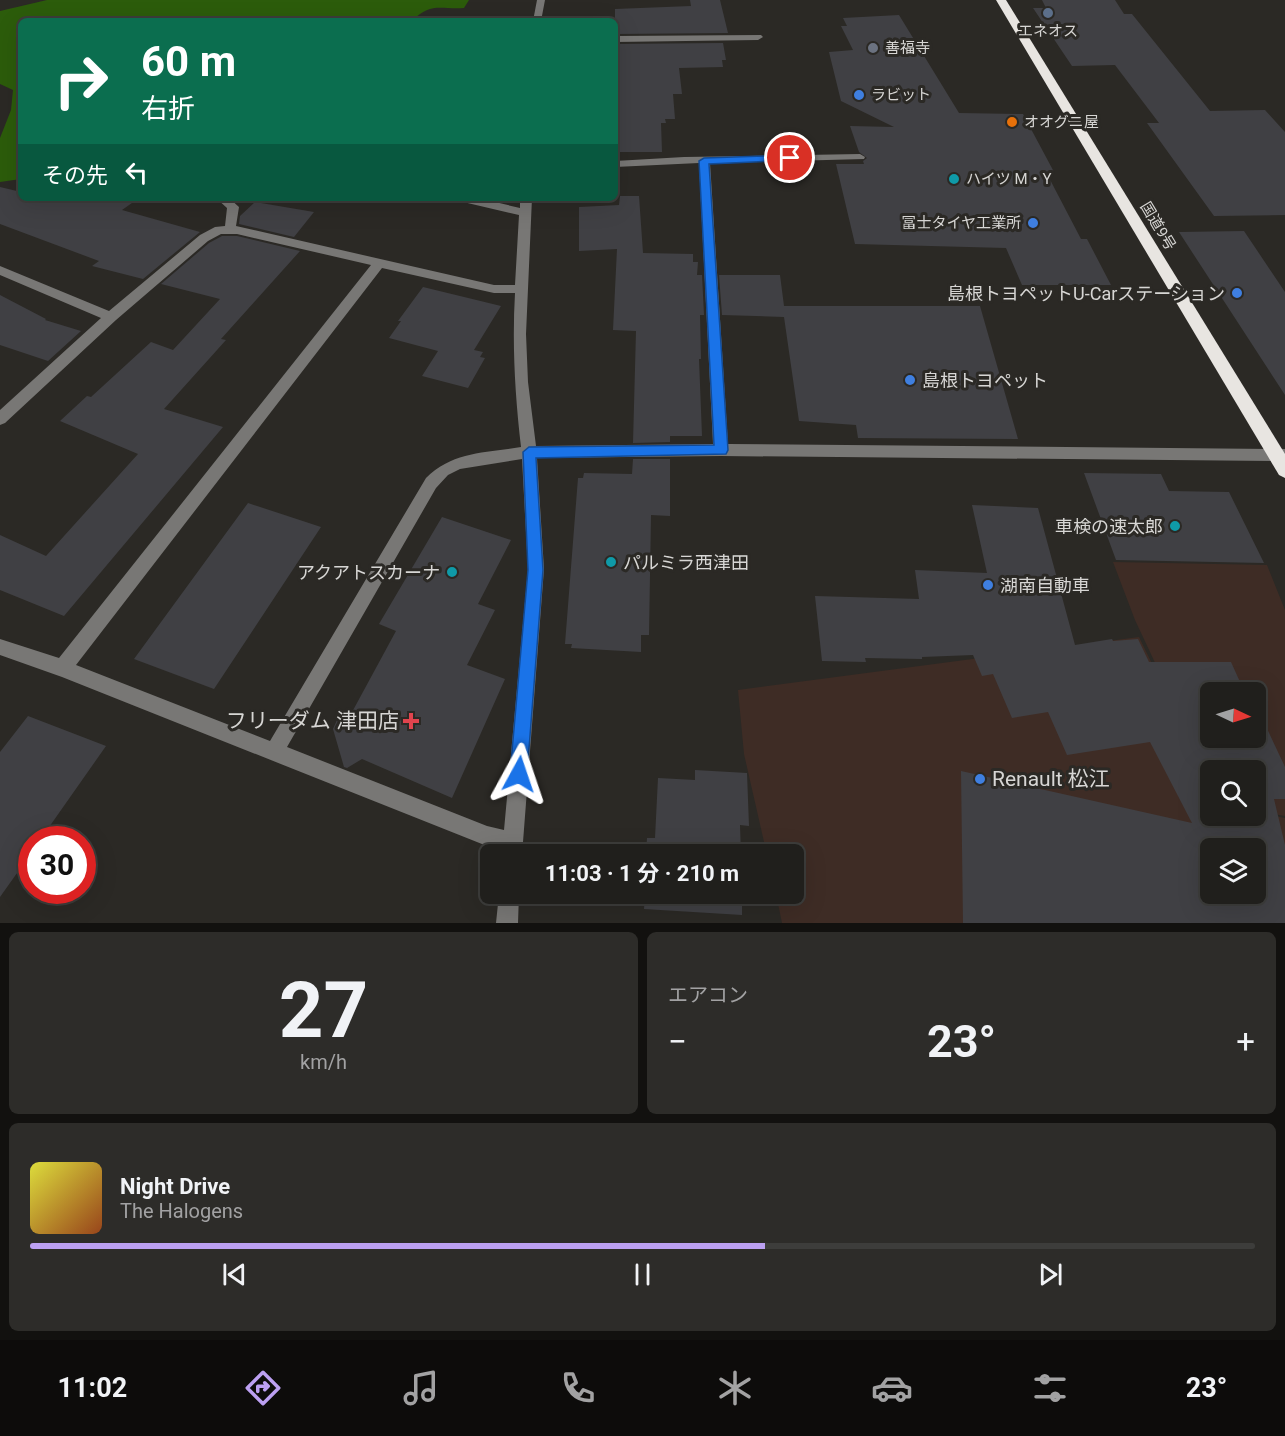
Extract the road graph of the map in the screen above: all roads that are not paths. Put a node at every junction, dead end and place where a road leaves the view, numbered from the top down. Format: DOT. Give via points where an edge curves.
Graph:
graph roads {
  1 [pos="541,0"];
  2 [pos="1001,0"];
  3 [pos="538,18"];
  4 [pos="758,37"];
  5 [pos="618,39"];
  6 [pos="860,157"];
  7 [pos="704,161"];
  8 [pos="618,164"];
  9 [pos="226,201"];
  10 [pos="475,201"];
  11 [pos="526,201"];
  12 [pos="525,213"];
  13 [pos="230,230"];
  14 [pos="379,263"];
  15 [pos="0,270"];
  16 [pos="521,289"];
  17 [pos="111,317"];
  18 [pos="0,419"];
  19 [pos="721,450"];
  20 [pos="529,452"];
  21 [pos="1281,455"];
  22 [pos="1285,470"];
  23 [pos="0,647"];
  24 [pos="62,668"];
  25 [pos="273,753"];
  26 [pos="502,844"];
  27 [pos="512,844"];
  28 [pos="508,904"];
  29 [pos="507,923"];
  1 -- 3 [label="street"];
  2 -- 21 [label="highway, 国道9号"];
  4 -- 5 [label="street"];
  6 -- 7 [label="street"];
  7 -- 8 [label="street"];
  7 -- 19 [label="street"];
  9 -- 13 [label="street" via="233,207"];
  10 -- 12 [label="street"];
  11 -- 12 [label="street"];
  12 -- 16 [label="street"];
  13 -- 14 [label="street"];
  13 -- 17 [label="street" via="204,238"];
  14 -- 16 [label="street" via="494,289"];
  14 -- 24 [label="street"];
  15 -- 17 [label="street"];
  16 -- 20 [label="street" via="521,382"];
  17 -- 18 [label="street"];
  19 -- 20 [label="street"];
  19 -- 21 [label="street"];
  20 -- 25 [label="street" via="457,463 431,483"];
  20 -- 27 [label="street" via="536,570"];
  21 -- 22 [label="highway, 国道9号"];
  23 -- 24 [label="street"];
  24 -- 25 [label="street"];
  25 -- 26 [label="street"];
  28 -- 29 [label="street"];
}
